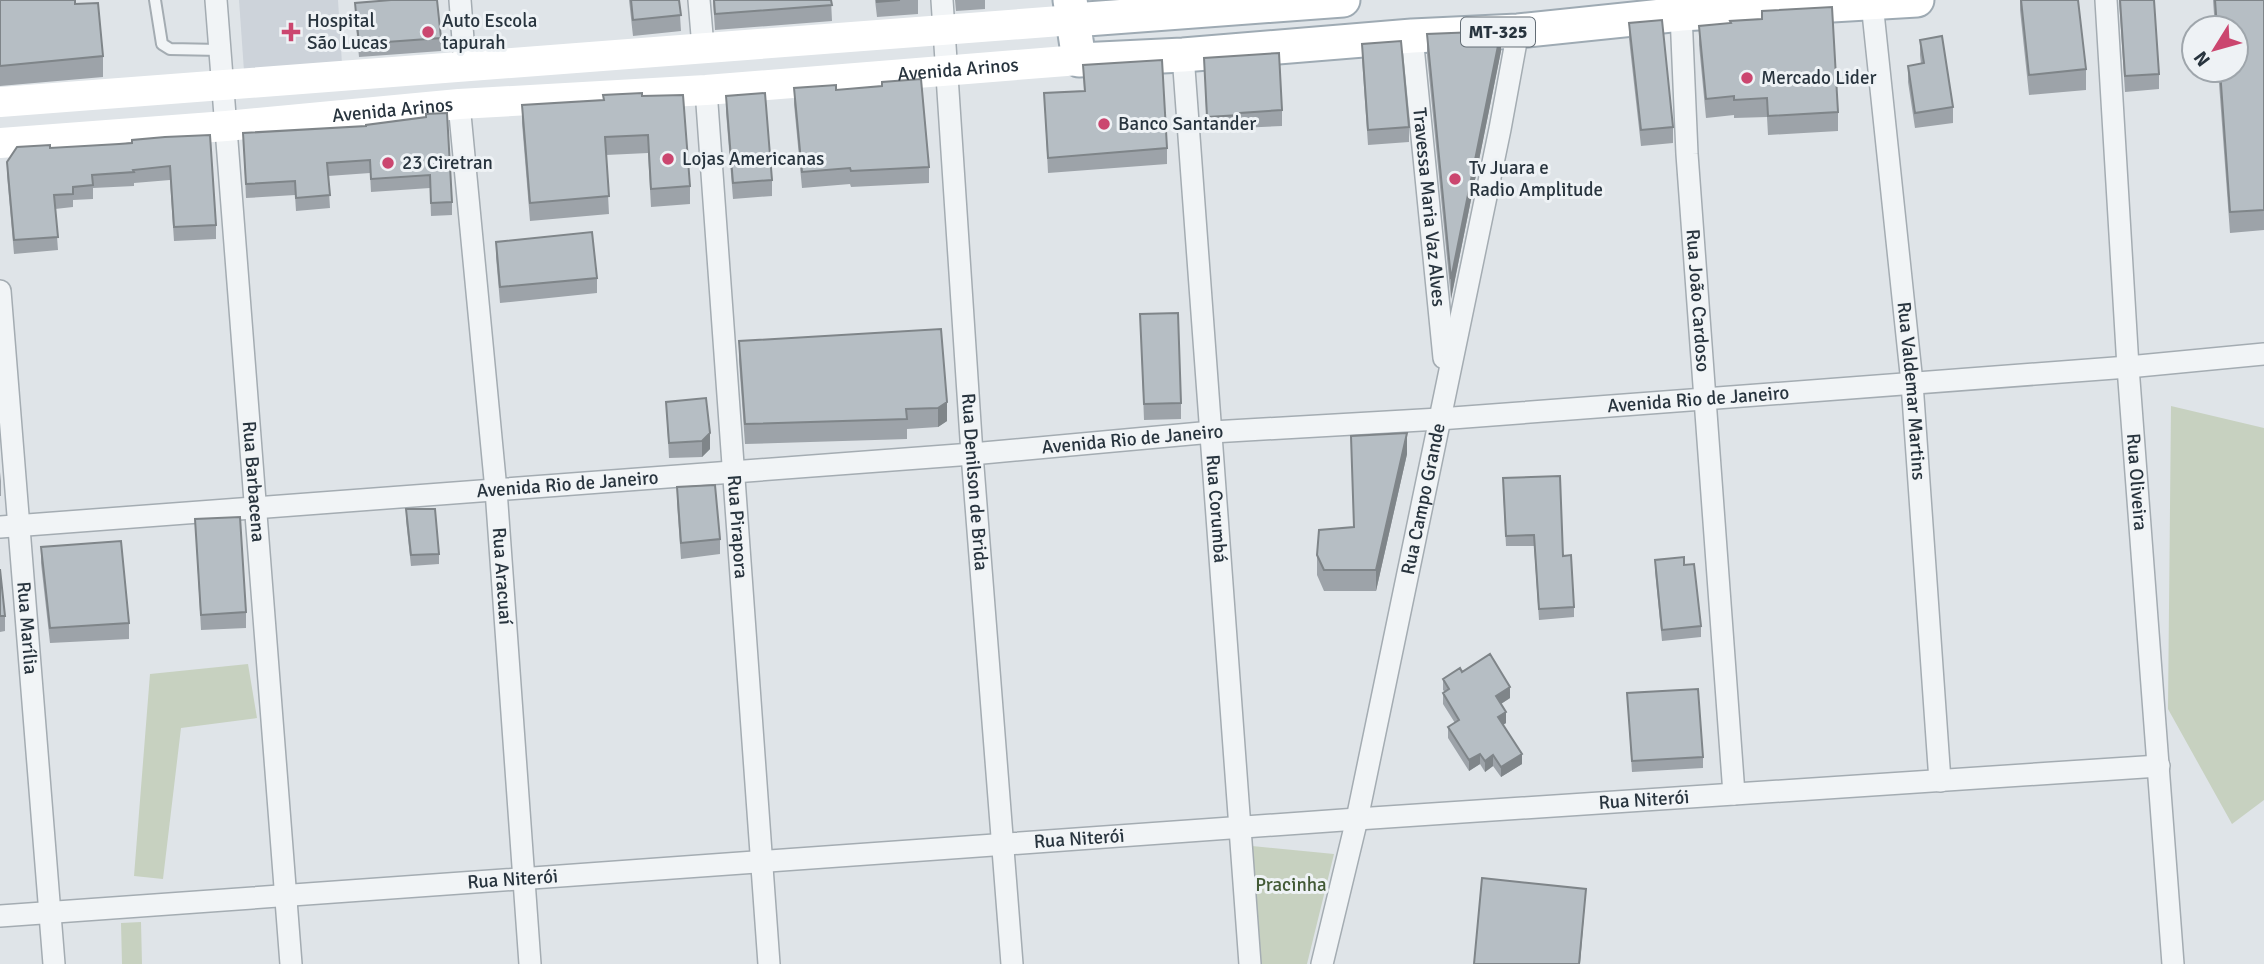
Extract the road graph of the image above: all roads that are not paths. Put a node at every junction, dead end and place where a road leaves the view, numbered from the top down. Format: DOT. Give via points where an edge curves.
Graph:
graph roads {
  1 [pos="155,0"];
  2 [pos="216,0"];
  3 [pos="460,0"];
  4 [pos="699,0"];
  5 [pos="1343,0"];
  6 [pos="1917,0"];
  7 [pos="2106,0"];
  8 [pos="1872,3"];
  9 [pos="1105,9"];
  10 [pos="1072,10"];
  11 [pos="944,14"];
  12 [pos="1681,14"];
  13 [pos="1518,31"];
  14 [pos="1412,36"];
  15 [pos="703,47"];
  16 [pos="220,50"];
  17 [pos="1183,55"];
  18 [pos="1113,58"];
  19 [pos="1079,60"];
  20 [pos="465,66"];
  21 [pos="948,72"];
  22 [pos="222,85"];
  23 [pos="706,90"];
  24 [pos="0,102"];
  25 [pos="459,104"];
  26 [pos="226,126"];
  27 [pos="0,143"];
  28 [pos="0,291"];
  29 [pos="2264,354"];
  30 [pos="2128,367"];
  31 [pos="1446,379"];
  32 [pos="1912,383"];
  33 [pos="1706,399"];
  34 [pos="1439,419"];
  35 [pos="1212,432"];
  36 [pos="972,454"];
  37 [pos="732,472"];
  38 [pos="496,490"];
  39 [pos="256,508"];
  40 [pos="9,526"];
  41 [pos="2159,766"];
  42 [pos="1940,780"];
  43 [pos="1734,794"];
  44 [pos="1357,819"];
  45 [pos="1240,827"];
  46 [pos="1003,844"];
  47 [pos="762,862"];
  48 [pos="524,879"];
  49 [pos="286,896"];
  50 [pos="50,913"];
  51 [pos="0,916"];
  52 [pos="54,964"];
  53 [pos="291,964"];
  54 [pos="530,964"];
  55 [pos="769,964"];
  56 [pos="1012,964"];
  57 [pos="1250,964"];
  58 [pos="1322,964"];
  59 [pos="2172,964"];
  1 -- 16 [label="lane" via="162,44 170,49"];
  2 -- 16 [label="street, Rua Barbacena"];
  3 -- 20 [label="street"];
  4 -- 15 [label="street"];
  5 -- 9 [label="main road, Avenida Arinos"];
  6 -- 8 [label="main road, Avenida Arinos / MT-325"];
  7 -- 30 [label="street, Rua Oliveira"];
  8 -- 12 [label="main road, Avenida Arinos / MT-325"];
  8 -- 32 [label="street, Rua Valdemar Martins"];
  9 -- 10 [label="main road, Avenida Arinos"];
  9 -- 18 [label="main road"];
  10 -- 11 [label="main road, Avenida Arinos"];
  10 -- 19 [label="main road"];
  11 -- 15 [label="main road, Avenida Arinos"];
  11 -- 21 [label="street, Rua Denilson de Brida"];
  12 -- 13 [label="main road, Avenida Arinos / MT-325"];
  12 -- 33 [label="street, Rua João Cardoso"];
  13 -- 14 [label="main road, Avenida Arinos / MT-325"];
  13 -- 31 [label="street, Rua Campo Grande"];
  14 -- 17 [label="main road, Avenida Arinos / MT-325"];
  14 -- 31 [label="street, Travessa Maria Vaz Alves"];
  15 -- 20 [label="main road, Avenida Arinos"];
  16 -- 22 [label="street, Rua Barbacena"];
  17 -- 18 [label="main road, Avenida Arinos / MT-325"];
  17 -- 35 [label="street, Rua Corumbá"];
  18 -- 19 [label="main road, Avenida Arinos / MT-325"];
  19 -- 21 [label="main road, Avenida Arinos / MT-325"];
  20 -- 22 [label="main road, Avenida Arinos"];
  21 -- 23 [label="main road, Avenida Arinos / MT-325"];
  21 -- 36 [label="street, Rua Denilson de Brida"];
  22 -- 24 [label="main road, Avenida Arinos"];
  22 -- 26 [label="street, Rua Barbacena"];
  23 -- 25 [label="main road, Avenida Arinos / MT-325"];
  23 -- 37 [label="street, Rua Pirapora"];
  25 -- 26 [label="main road, Avenida Arinos / MT-325"];
  25 -- 38 [label="street, Rua Aracuaí"];
  26 -- 27 [label="main road, Avenida Arinos / MT-325"];
  26 -- 39 [label="street, Rua Barbacena"];
  28 -- 40 [label="street, Rua Marília"];
  29 -- 30 [label="street, Avenida Rio de Janeiro"];
  30 -- 32 [label="street, Avenida Rio de Janeiro"];
  30 -- 41 [label="street, Rua Oliveira"];
  31 -- 34 [label="street, Rua Campo Grande"];
  32 -- 33 [label="street, Avenida Rio de Janeiro"];
  32 -- 42 [label="street, Rua Valdemar Martins"];
  33 -- 34 [label="street, Avenida Rio de Janeiro"];
  33 -- 43 [label="street, Rua João Cardoso"];
  34 -- 35 [label="street, Avenida Rio de Janeiro"];
  34 -- 44 [label="street, Rua Campo Grande"];
  35 -- 36 [label="street, Avenida Rio de Janeiro"];
  35 -- 45 [label="street, Rua Corumbá"];
  36 -- 37 [label="street, Avenida Rio de Janeiro"];
  36 -- 46 [label="street, Rua Denilson de Brida"];
  37 -- 38 [label="street, Avenida Rio de Janeiro"];
  37 -- 47 [label="street, Rua Pirapora"];
  38 -- 39 [label="street, Avenida Rio de Janeiro"];
  38 -- 48 [label="street, Rua Aracuaí"];
  39 -- 40 [label="street, Avenida Rio de Janeiro"];
  39 -- 49 [label="street, Rua Barbacena"];
  40 -- 50 [label="street, Rua Marília"];
  41 -- 42 [label="street, Rua Niterói"];
  41 -- 59 [label="street, Rua Oliveira"];
  42 -- 43 [label="street, Rua Niterói"];
  43 -- 44 [label="street, Rua Niterói"];
  44 -- 45 [label="street, Rua Niterói"];
  44 -- 58 [label="street, Rua Campo Grande"];
  45 -- 46 [label="street, Rua Niterói"];
  45 -- 57 [label="street, Rua Corumbá"];
  46 -- 47 [label="street, Rua Niterói"];
  46 -- 56 [label="street, Rua Denilson de Brida"];
  47 -- 48 [label="street, Rua Niterói"];
  47 -- 55 [label="street, Rua Pirapora"];
  48 -- 49 [label="street, Rua Niterói"];
  48 -- 54 [label="street, Rua Aracuaí"];
  49 -- 50 [label="street, Rua Niterói"];
  49 -- 53 [label="street, Rua Barbacena"];
  50 -- 51 [label="street, Rua Niterói"];
  50 -- 52 [label="street, Rua Marília"];
}
